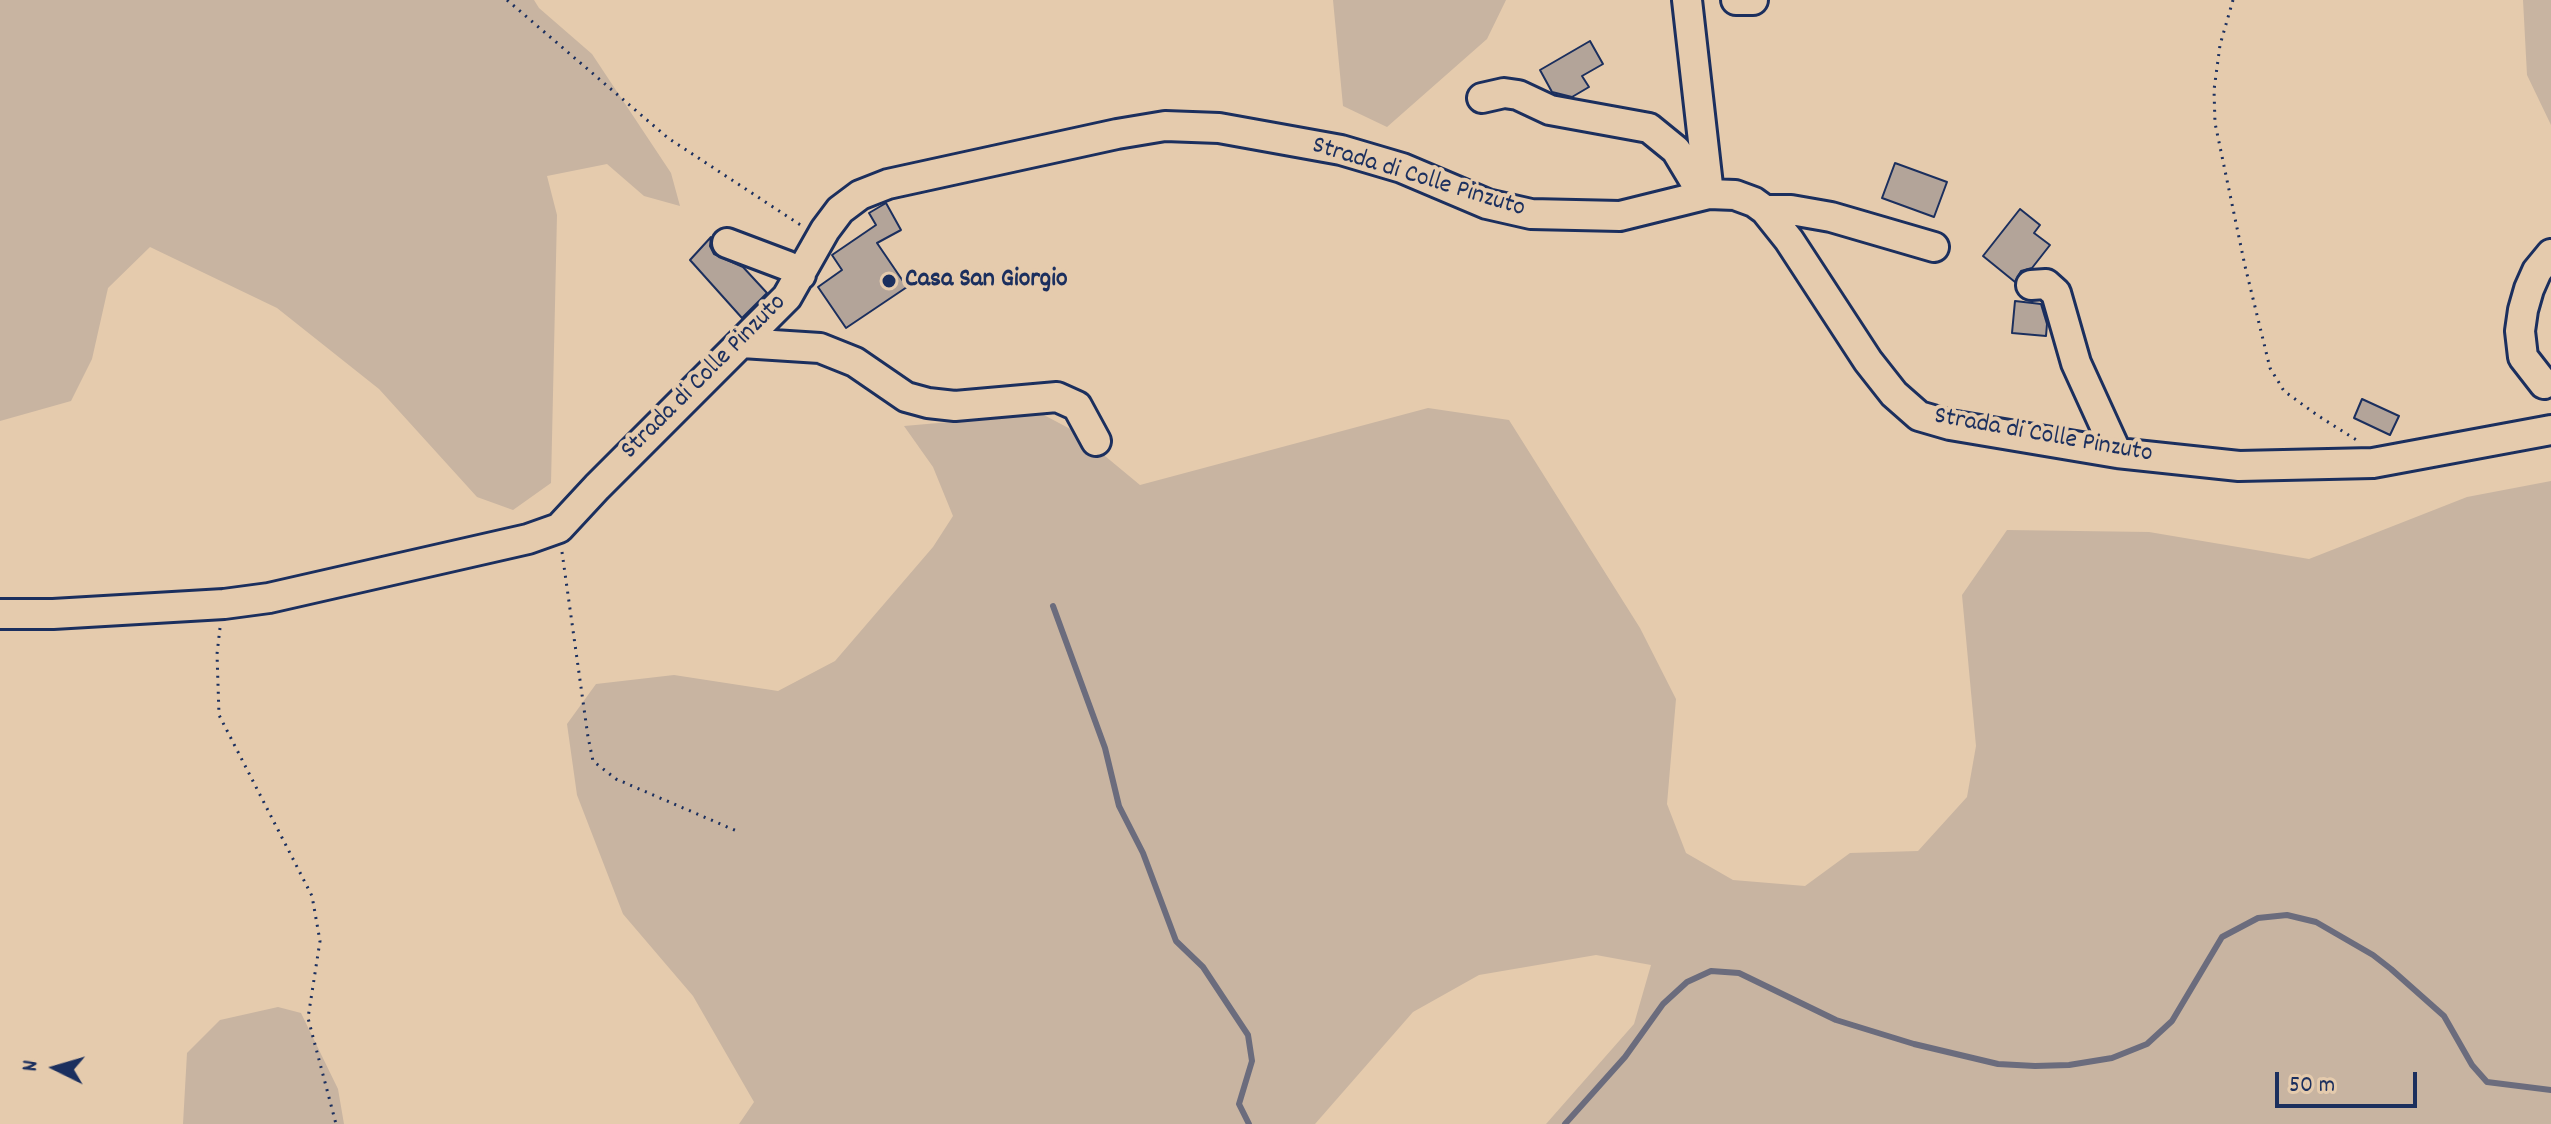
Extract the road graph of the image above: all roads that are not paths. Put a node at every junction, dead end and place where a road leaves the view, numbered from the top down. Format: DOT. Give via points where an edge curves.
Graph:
graph roads {
  1 [pos="1687,0"];
  2 [pos="1736,0"];
  3 [pos="1753,0"];
  4 [pos="1482,98"];
  5 [pos="1706,195"];
  6 [pos="1765,210"];
  7 [pos="727,243"];
  8 [pos="1934,247"];
  9 [pos="2551,254"];
  10 [pos="801,275"];
  11 [pos="2031,285"];
  12 [pos="742,343"];
  13 [pos="2547,381"];
  14 [pos="2544,431"];
  15 [pos="1096,441"];
  16 [pos="2117,453"];
  17 [pos="0,614"];
  1 -- 5 [label="lane"];
  2 -- 3 [label="lane"];
  4 -- 5 [label="lane" via="1518,95 1550,110 1649,128 1676,150"];
  5 -- 6 [label="lane, Strada di Colle Pinzuto" via="1735,195"];
  5 -- 10 [label="lane, Strada di Colle Pinzuto" via="1620,216 1531,214 1487,204 1402,168 1341,150 1219,128 1165,126 888,184 860,195 840,210"];
  6 -- 8 [label="lane" via="1831,217"];
  6 -- 16 [label="lane, Strada di Colle Pinzuto" via="1868,361 1919,416"];
  7 -- 10 [label="lane"];
  9 -- 13 [label="lane" via="2529,289 2520,331 2523,357"];
  10 -- 12 [label="lane, Strada di Colle Pinzuto"];
  11 -- 16 [label="lane" via="2046,284 2056,293 2076,363"];
  12 -- 15 [label="lane" via="820,348 855,362 906,397 928,403 955,406 1057,397 1077,406"];
  12 -- 17 [label="lane, Strada di Colle Pinzuto" via="559,528 269,598"];
  13 -- 14 [label="lane"];
  14 -- 16 [label="lane, Strada di Colle Pinzuto" via="2373,463 2239,466"];
}
